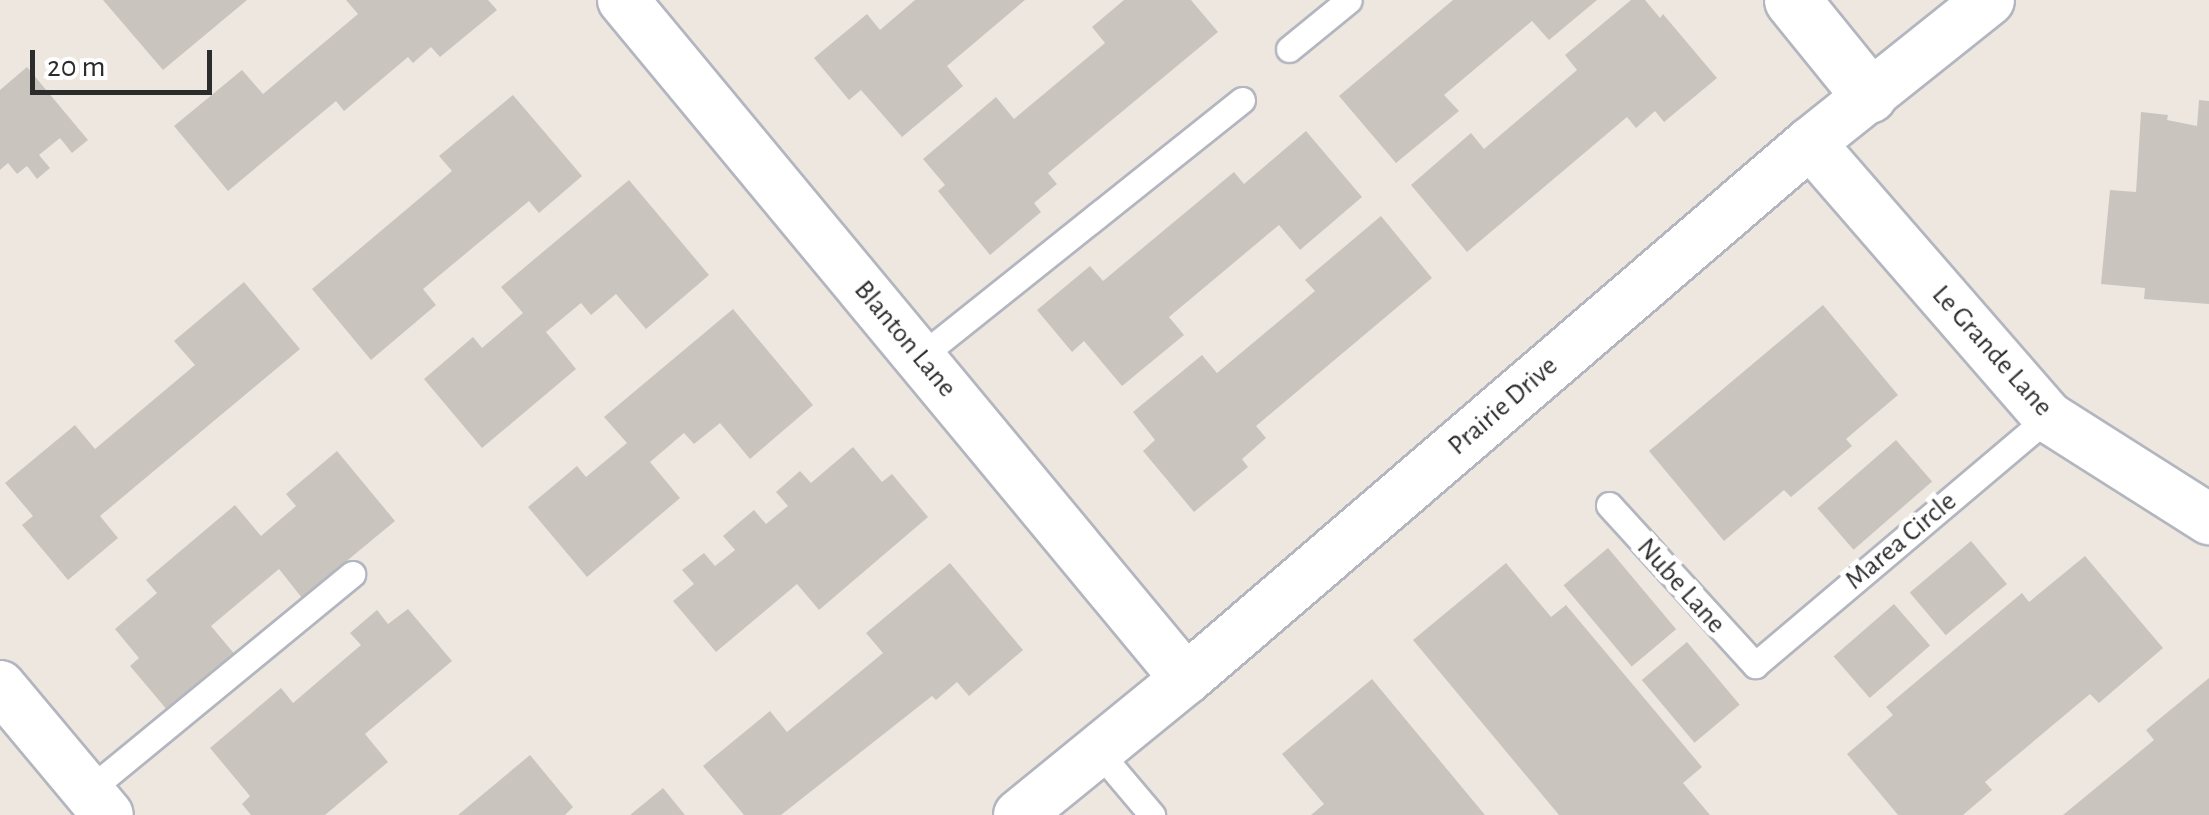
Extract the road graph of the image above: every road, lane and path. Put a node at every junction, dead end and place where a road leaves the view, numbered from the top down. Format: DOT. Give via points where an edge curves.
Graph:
graph roads {
  1 [pos="624,0"];
  2 [pos="1349,0"];
  3 [pos="1792,0"];
  4 [pos="1990,0"];
  5 [pos="1289,49"];
  6 [pos="1869,95"];
  7 [pos="1242,100"];
  8 [pos="1810,143"];
  9 [pos="920,357"];
  10 [pos="2048,417"];
  11 [pos="1609,505"];
  12 [pos="2209,519"];
  13 [pos="352,574"];
  14 [pos="1754,665"];
  15 [pos="1186,679"];
  16 [pos="0,686"];
  17 [pos="1098,751"];
  18 [pos="98,803"];
  19 [pos="1018,815"];
  20 [pos="1152,815"];
  1 -- 9 [label="street, Blanton Lane"];
  2 -- 5 [label="lane"];
  3 -- 6 [label="street"];
  4 -- 6 [label="street, Prairie Drive"];
  6 -- 8 [label="street, Prairie Drive"];
  7 -- 9 [label="lane"];
  8 -- 10 [label="street, Le Grande Lane"];
  8 -- 15 [label="street, Prairie Drive"];
  9 -- 15 [label="street, Blanton Lane"];
  10 -- 12 [label="street, Le Grande Lane"];
  10 -- 14 [label="lane, Marea Circle"];
  11 -- 14 [label="lane, Nube Lane"];
  13 -- 18 [label="lane"];
  15 -- 17 [label="street, Prairie Drive"];
  16 -- 18 [label="street"];
  17 -- 19 [label="street, Prairie Drive"];
  17 -- 20 [label="lane"];
}
